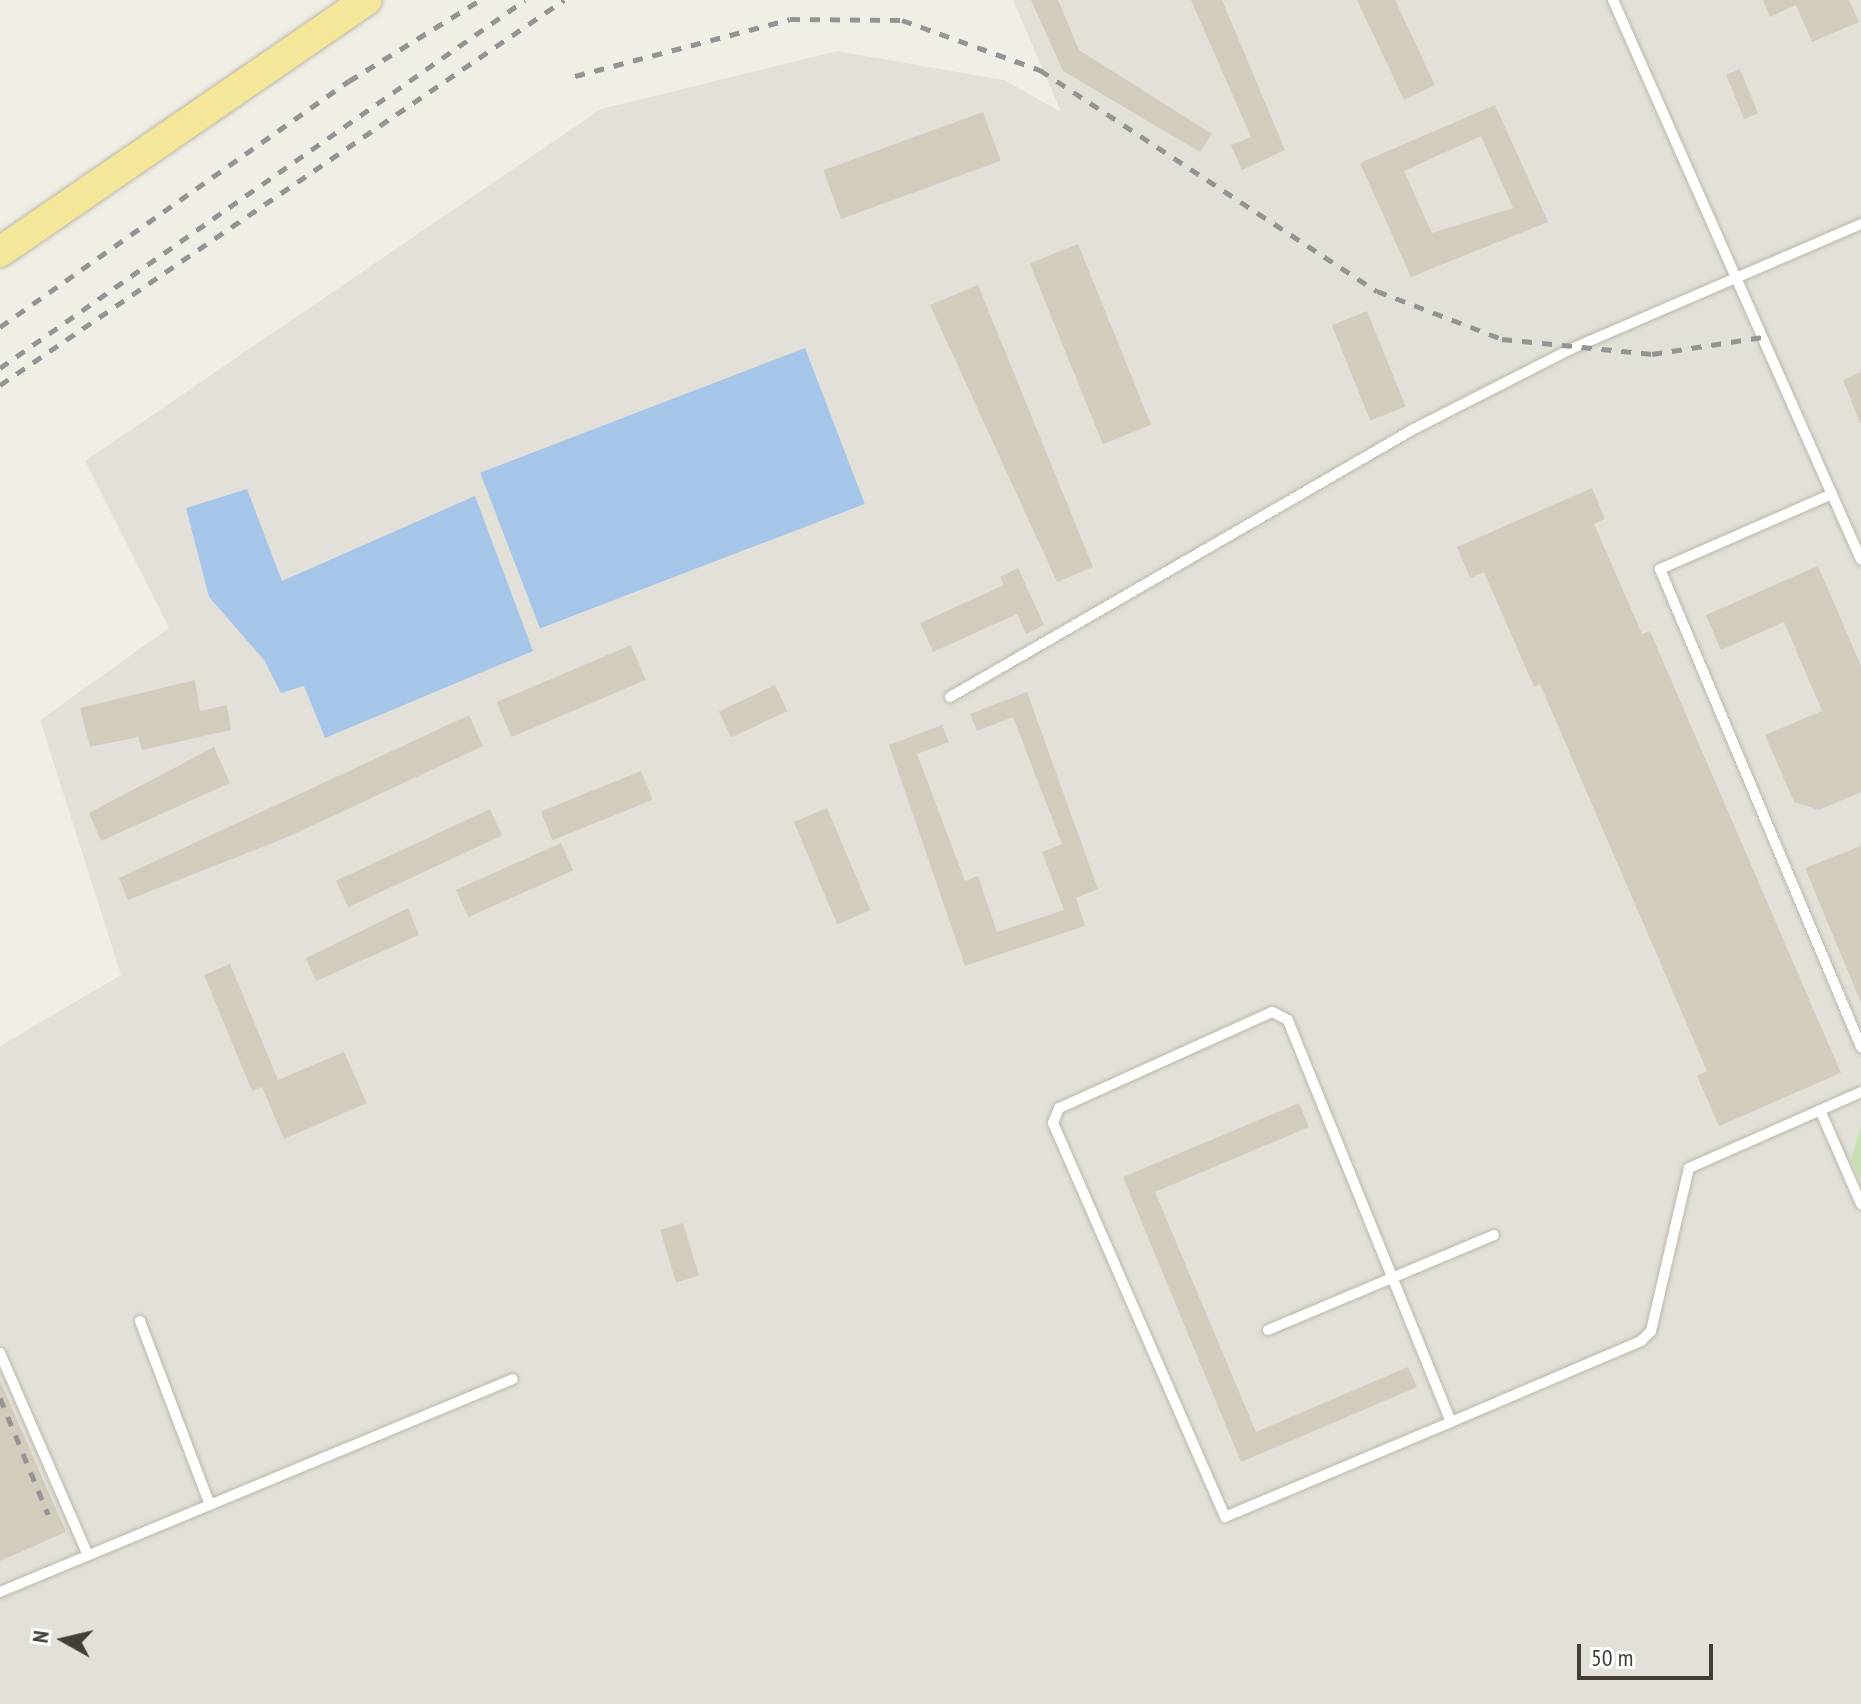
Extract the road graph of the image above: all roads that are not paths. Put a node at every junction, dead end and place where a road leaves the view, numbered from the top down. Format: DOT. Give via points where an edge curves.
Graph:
graph roads {
  1 [pos="367,0"];
  2 [pos="1613,0"];
  3 [pos="1861,224"];
  4 [pos="0,252"];
  5 [pos="1736,277"];
  6 [pos="1832,494"];
  7 [pos="1861,560"];
  8 [pos="950,697"];
  9 [pos="1861,1047"];
  10 [pos="1861,1092"];
  11 [pos="1820,1110"];
  12 [pos="1861,1204"];
  13 [pos="1494,1235"];
  14 [pos="1393,1278"];
  15 [pos="140,1321"];
  16 [pos="1268,1330"];
  17 [pos="0,1353"];
  18 [pos="513,1379"];
  19 [pos="1451,1422"];
  20 [pos="210,1505"];
  21 [pos="88,1555"];
  22 [pos="0,1592"];
  1 -- 4 [label="main road"];
  2 -- 5 [label="lane"];
  3 -- 5 [label="lane"];
  5 -- 6 [label="lane"];
  5 -- 8 [label="lane" via="1412,430"];
  6 -- 7 [label="lane"];
  6 -- 9 [label="lane" via="1660,569"];
  10 -- 11 [label="lane"];
  11 -- 12 [label="lane"];
  11 -- 19 [label="lane" via="1689,1168 1651,1331 1641,1341"];
  13 -- 14 [label="lane"];
  14 -- 16 [label="lane"];
  14 -- 19 [label="lane"];
  14 -- 19 [label="lane" via="1288,1020 1272,1012 1059,1108 1053,1123 1225,1517"];
  15 -- 20 [label="lane"];
  17 -- 21 [label="lane"];
  18 -- 20 [label="lane"];
  20 -- 21 [label="lane"];
  21 -- 22 [label="lane"];
}
